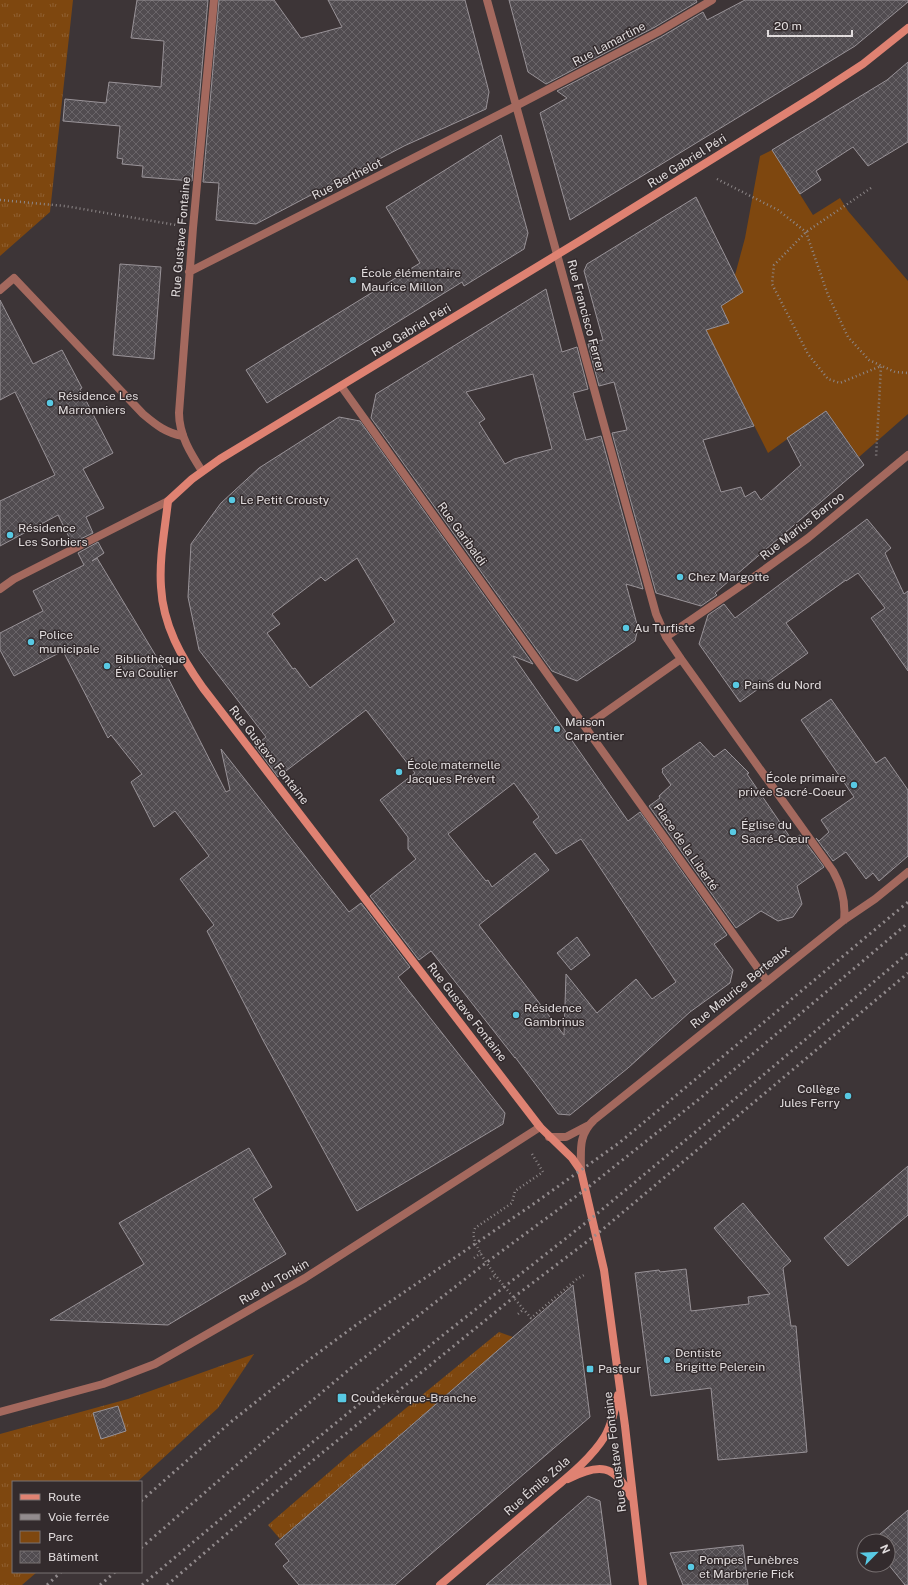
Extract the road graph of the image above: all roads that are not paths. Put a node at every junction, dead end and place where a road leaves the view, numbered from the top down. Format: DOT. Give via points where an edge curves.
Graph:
graph roads {
  1 [pos="214,0"];
  2 [pos="487,0"];
  3 [pos="712,0"];
  4 [pos="908,28"];
  5 [pos="516,106"];
  6 [pos="556,255"];
  7 [pos="189,272"];
  8 [pos="0,290"];
  9 [pos="341,386"];
  10 [pos="183,436"];
  11 [pos="908,455"];
  12 [pos="202,471"];
  13 [pos="168,501"];
  14 [pos="0,589"];
  15 [pos="666,637"];
  16 [pos="681,658"];
  17 [pos="563,695"];
  18 [pos="586,726"];
  19 [pos="908,872"];
  20 [pos="844,920"];
  21 [pos="767,981"];
  22 [pos="589,1124"];
  23 [pos="540,1127"];
  24 [pos="549,1138"];
  25 [pos="581,1171"];
  26 [pos="619,1385"];
  27 [pos="0,1412"];
  28 [pos="560,1483"];
  29 [pos="634,1502"];
  30 [pos="440,1585"];
  31 [pos="643,1585"];
  1 -- 7 [label="street, Rue Gustave Fontaine"];
  2 -- 5 [label="street, Rue Francisco Ferrer"];
  3 -- 5 [label="street, Rue Lamartine" via="658,32"];
  4 -- 6 [label="street, Rue Gabriel Péri" via="850,73"];
  5 -- 6 [label="street, Rue Francisco Ferrer"];
  5 -- 7 [label="street, Rue Berthelot"];
  6 -- 9 [label="street, Rue Gabriel Péri"];
  6 -- 15 [label="street, Rue Francisco Ferrer" via="656,614"];
  7 -- 10 [label="street, Rue Gustave Fontaine" via="179,413"];
  8 -- 10 [label="street" via="14,278 143,414 163,430"];
  9 -- 12 [label="street, Rue Gabriel Péri"];
  9 -- 17 [label="street, Rue Garibaldi"];
  10 -- 12 [label="street, Rue Gustave Fontaine"];
  11 -- 15 [label="street, Rue Marius Barroo" via="792,550"];
  12 -- 13 [label="street, Rue Gabriel Péri"];
  13 -- 14 [label="street, Rue Gabriel Péri" via="14,579"];
  13 -- 23 [label="street, Rue Gustave Fontaine" via="161,586 165,616 178,650 202,688"];
  15 -- 16 [label="street"];
  16 -- 18 [label="street"];
  16 -- 20 [label="street" via="838,880 846,909"];
  17 -- 18 [label="street, Place de la Liberté"];
  18 -- 21 [label="street, Place de la Liberté"];
  19 -- 20 [label="street, Rue Maurice Berteaux" via="875,900"];
  20 -- 21 [label="street, Rue Maurice Berteaux"];
  21 -- 22 [label="street, Rue Maurice Berteaux"];
  22 -- 24 [label="street, Rue Maurice Berteaux" via="566,1137"];
  22 -- 25 [label="street, Rue Maurice Berteaux" via="581,1139"];
  23 -- 24 [label="street, Rue Gustave Fontaine"];
  23 -- 27 [label="street, Rue du Tonkin" via="305,1278 155,1364 103,1384"];
  24 -- 25 [label="street, Rue Gustave Fontaine" via="572,1158"];
  25 -- 26 [label="street, Rue Gustave Fontaine" via="604,1270"];
  26 -- 28 [label="street, Rue Émile Zola" via="613,1416 605,1435 593,1451"];
  26 -- 29 [label="street, Rue Gustave Fontaine"];
  28 -- 29 [label="street" via="587,1470 608,1470 615,1473 623,1482"];
  28 -- 30 [label="street, Rue Émile Zola"];
  29 -- 31 [label="street, Rue Gustave Fontaine"];
}
